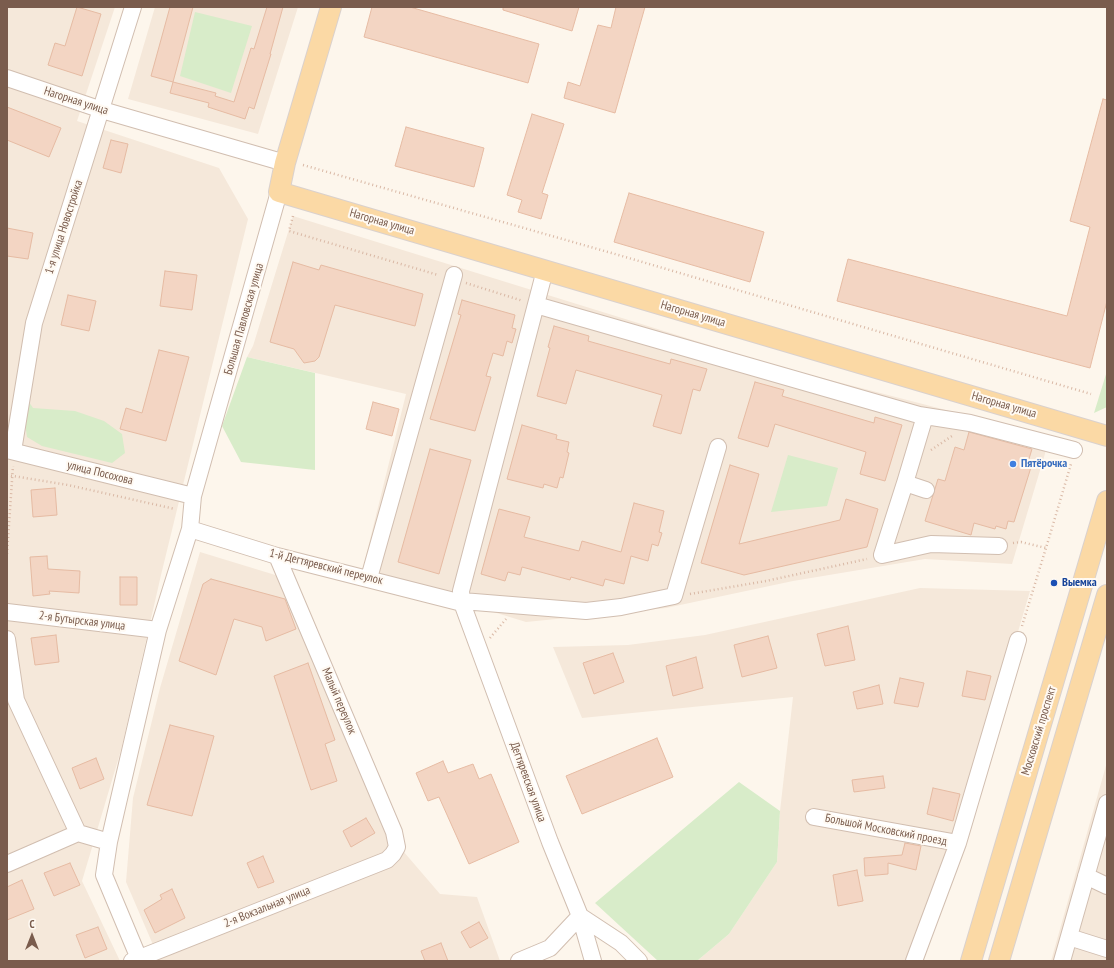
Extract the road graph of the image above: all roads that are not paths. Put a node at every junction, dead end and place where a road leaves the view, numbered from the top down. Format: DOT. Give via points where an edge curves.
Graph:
graph roads {
  1 [pos="133,7"];
  2 [pos="331,7"];
  3 [pos="7,78"];
  4 [pos="102,110"];
  5 [pos="294,164"];
  6 [pos="279,192"];
  7 [pos="545,270"];
  8 [pos="453,277"];
  9 [pos="536,305"];
  10 [pos="977,398"];
  11 [pos="925,416"];
  12 [pos="970,423"];
  13 [pos="1107,436"];
  14 [pos="718,447"];
  15 [pos="10,450"];
  16 [pos="1073,454"];
  17 [pos="905,483"];
  18 [pos="926,490"];
  19 [pos="193,496"];
  20 [pos="1107,501"];
  21 [pos="190,529"];
  22 [pos="999,546"];
  23 [pos="277,556"];
  24 [pos="369,578"];
  25 [pos="1107,595"];
  26 [pos="462,602"];
  27 [pos="7,612"];
  28 [pos="158,630"];
  29 [pos="7,640"];
  30 [pos="1018,640"];
  31 [pos="1107,803"];
  32 [pos="814,817"];
  33 [pos="78,833"];
  34 [pos="108,842"];
  35 [pos="958,843"];
  36 [pos="397,847"];
  37 [pos="7,864"];
  38 [pos="1086,876"];
  39 [pos="1107,886"];
  40 [pos="580,916"];
  41 [pos="1069,937"];
  42 [pos="1107,948"];
  43 [pos="137,960"];
  44 [pos="519,961"];
  45 [pos="593,961"];
  46 [pos="639,961"];
  47 [pos="914,961"];
  48 [pos="970,961"];
  49 [pos="999,961"];
  50 [pos="1062,961"];
  1 -- 4 [label="street, 1-я улица Новостройка"];
  2 -- 5 [label="main road, Большая Павловская улица"];
  3 -- 4 [label="street, Нагорная улица"];
  4 -- 5 [label="street, Нагорная улица"];
  4 -- 15 [label="street, 1-я улица Новостройка" via="34,323"];
  5 -- 6 [label="main road, Большая Павловская улица"];
  6 -- 7 [label="main road, Нагорная улица"];
  6 -- 19 [label="street, Большая Павловская улица"];
  7 -- 9 [label="street"];
  7 -- 10 [label="main road, Нагорная улица"];
  8 -- 24 [label="street"];
  9 -- 11 [label="street"];
  9 -- 26 [label="street" via="461,591"];
  10 -- 12 [label="street"];
  10 -- 13 [label="main road, Нагорная улица"];
  11 -- 12 [label="street"];
  11 -- 17 [label="street"];
  12 -- 16 [label="street"];
  14 -- 26 [label="street, 1-й Дегтяревский переулок" via="674,596 586,611"];
  15 -- 19 [label="street, улица Посохова"];
  17 -- 18 [label="street"];
  17 -- 22 [label="street" via="882,555 931,544"];
  19 -- 21 [label="street, Большая Павловская улица"];
  20 -- 48 [label="main road, Московский проспект"];
  21 -- 23 [label="street, 1-й Дегтяревский переулок"];
  21 -- 28 [label="street, Большая Павловская улица"];
  23 -- 24 [label="street, 1-й Дегтяревский переулок"];
  23 -- 36 [label="street, Малый переулок" via="394,832"];
  24 -- 26 [label="street, 1-й Дегтяревский переулок"];
  25 -- 49 [label="main road"];
  26 -- 40 [label="street, Дегтяревская улица" via="550,842"];
  27 -- 28 [label="street, 2-я Бутырская улица"];
  28 -- 34 [label="street, Большая Павловская улица"];
  29 -- 33 [label="street" via="16,700"];
  30 -- 35 [label="street"];
  31 -- 38 [label="street"];
  32 -- 35 [label="street, Большой Московский проезд"];
  33 -- 34 [label="street"];
  33 -- 37 [label="street"];
  34 -- 43 [label="street, Большая Павловская улица" via="104,875"];
  35 -- 47 [label="street"];
  36 -- 43 [label="street, 2-я Вокзальная улица" via="387,860"];
  38 -- 39 [label="street"];
  38 -- 41 [label="street"];
  40 -- 44 [label="street" via="550,948"];
  40 -- 45 [label="street, Дегтяревская улица"];
  40 -- 46 [label="street" via="621,943"];
  41 -- 42 [label="street"];
  41 -- 50 [label="street"];
}
